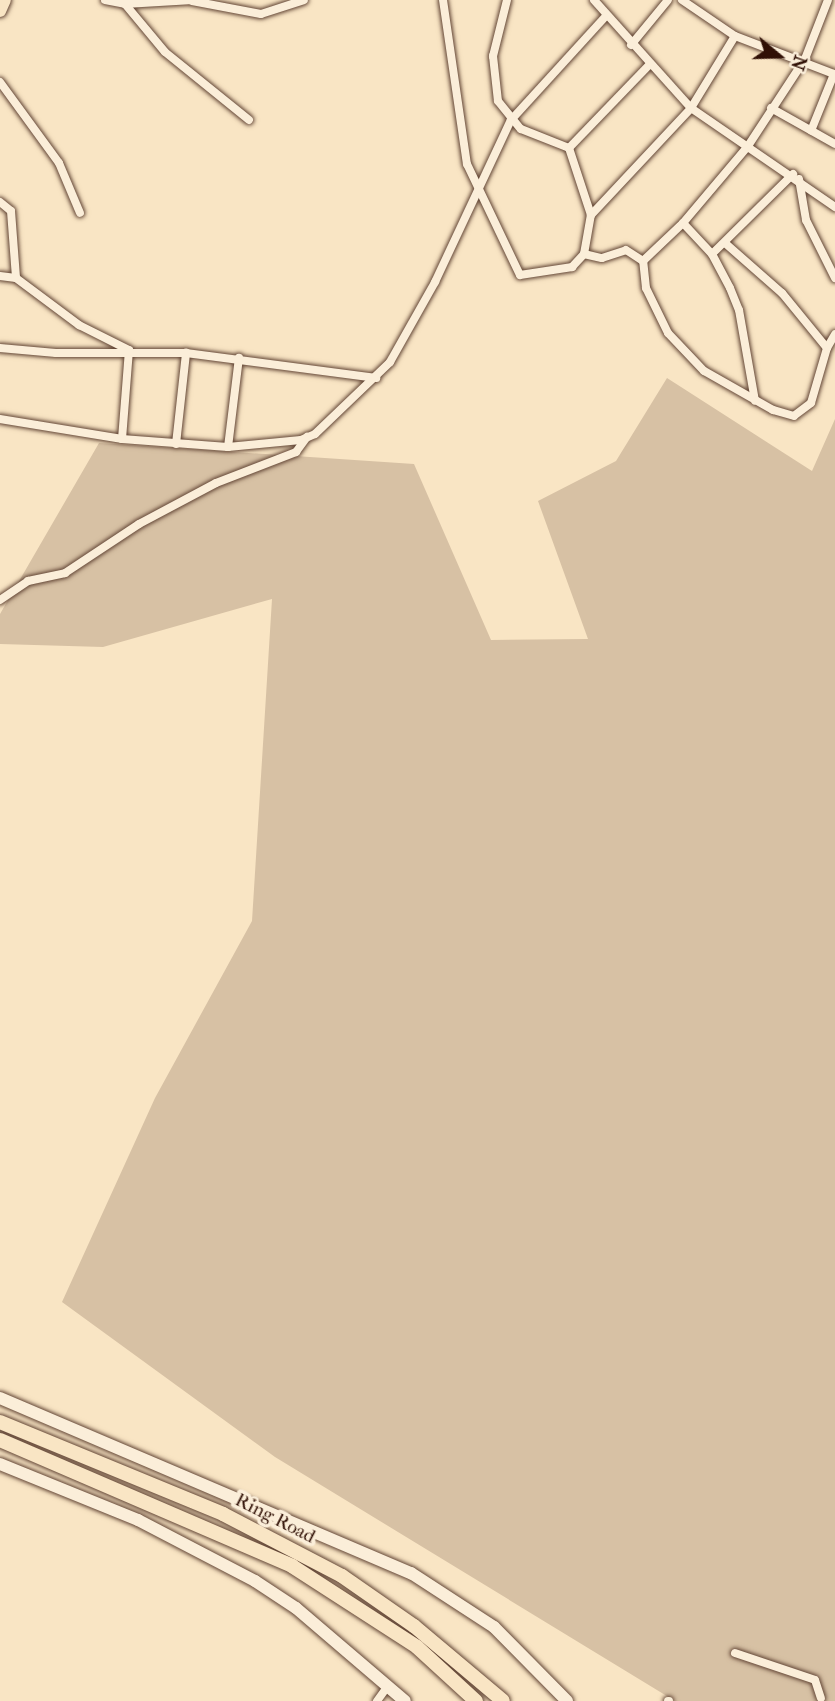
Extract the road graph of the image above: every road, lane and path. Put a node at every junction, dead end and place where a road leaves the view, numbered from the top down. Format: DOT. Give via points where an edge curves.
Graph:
graph roads {
  1 [pos="105,0"];
  2 [pos="304,0"];
  3 [pos="443,0"];
  4 [pos="507,0"];
  5 [pos="594,0"];
  6 [pos="668,0"];
  7 [pos="682,0"];
  8 [pos="828,0"];
  9 [pos="192,1"];
  10 [pos="125,4"];
  11 [pos="606,16"];
  12 [pos="735,36"];
  13 [pos="631,45"];
  14 [pos="805,59"];
  15 [pos="650,64"];
  16 [pos="0,82"];
  17 [pos="691,108"];
  18 [pos="771,108"];
  19 [pos="249,120"];
  20 [pos="511,120"];
  21 [pos="811,131"];
  22 [pos="835,144"];
  23 [pos="748,146"];
  24 [pos="569,148"];
  25 [pos="796,177"];
  26 [pos="480,186"];
  27 [pos="0,202"];
  28 [pos="835,207"];
  29 [pos="80,213"];
  30 [pos="591,215"];
  31 [pos="683,223"];
  32 [pos="725,243"];
  33 [pos="584,254"];
  34 [pos="712,254"];
  35 [pos="643,261"];
  36 [pos="0,276"];
  37 [pos="16,278"];
  38 [pos="835,278"];
  39 [pos="835,334"];
  40 [pos="0,348"];
  41 [pos="827,348"];
  42 [pos="129,350"];
  43 [pos="186,353"];
  44 [pos="239,358"];
  45 [pos="376,378"];
  46 [pos="755,401"];
  47 [pos="0,419"];
  48 [pos="307,437"];
  49 [pos="122,439"];
  50 [pos="176,444"];
  51 [pos="228,447"];
  52 [pos="0,600"];
  53 [pos="0,1398"];
  54 [pos="0,1422"];
  55 [pos="0,1440"];
  56 [pos="0,1464"];
  57 [pos="735,1653"];
  58 [pos="387,1687"];
  59 [pos="822,1700"];
  60 [pos="377,1701"];
  61 [pos="405,1701"];
  62 [pos="476,1701"];
  63 [pos="503,1701"];
  64 [pos="568,1701"];
  1 -- 10 [label="street"];
  2 -- 9 [label="street" via="261,14"];
  3 -- 26 [label="street" via="465,155"];
  4 -- 20 [label="street" via="492,56 495,89"];
  5 -- 11 [label="street"];
  6 -- 13 [label="street"];
  7 -- 12 [label="street"];
  8 -- 14 [label="street"];
  9 -- 10 [label="street"];
  10 -- 19 [label="street" via="165,52"];
  11 -- 13 [label="street"];
  11 -- 20 [label="street"];
  12 -- 14 [label="street"];
  12 -- 17 [label="street"];
  13 -- 15 [label="street"];
  14 -- 18 [label="street"];
  14 -- 21 [label="street" via="834,77"];
  15 -- 17 [label="street"];
  15 -- 24 [label="street"];
  16 -- 29 [label="street" via="59,163"];
  17 -- 23 [label="street"];
  17 -- 30 [label="street"];
  18 -- 21 [label="street"];
  18 -- 23 [label="street"];
  20 -- 24 [label="street"];
  20 -- 26 [label="street"];
  21 -- 22 [label="street"];
  23 -- 25 [label="street"];
  23 -- 31 [label="street"];
  24 -- 30 [label="street"];
  25 -- 28 [label="street"];
  25 -- 32 [label="street"];
  25 -- 38 [label="street" via="806,220"];
  26 -- 33 [label="street" via="520,275 572,267"];
  26 -- 45 [label="street" via="412,328"];
  27 -- 37 [label="street" via="11,211"];
  30 -- 33 [label="street"];
  31 -- 34 [label="street"];
  31 -- 35 [label="street"];
  32 -- 34 [label="street"];
  32 -- 41 [label="street" via="782,293"];
  33 -- 35 [label="street" via="603,258 626,250"];
  34 -- 46 [label="street" via="739,310"];
  35 -- 46 [label="street" via="646,288 668,333 704,371"];
  36 -- 37 [label="street"];
  37 -- 42 [label="street" via="79,324"];
  39 -- 41 [label="street"];
  40 -- 42 [label="street" via="56,353"];
  41 -- 46 [label="street" via="818,390 802,413 794,416"];
  42 -- 43 [label="street"];
  42 -- 49 [label="street"];
  43 -- 44 [label="street"];
  43 -- 50 [label="street"];
  44 -- 45 [label="street"];
  44 -- 51 [label="street"];
  45 -- 48 [label="street" via="336,418"];
  47 -- 49 [label="street"];
  48 -- 51 [label="street"];
  48 -- 52 [label="street" via="296,452 216,483 155,515 65,573 28,581"];
  49 -- 50 [label="street"];
  50 -- 51 [label="street"];
  53 -- 64 [label="main road" via="411,1573 494,1627"];
  54 -- 63 [label="highway, Ring Road" via="223,1514 342,1576 424,1633"];
  55 -- 62 [label="highway, Ring Road" via="292,1566 417,1647"];
  56 -- 58 [label="main road" via="129,1516 255,1581 296,1608"];
  57 -- 59 [label="street" via="815,1680"];
  58 -- 60 [label="street"];
  58 -- 61 [label="main road"];
}
